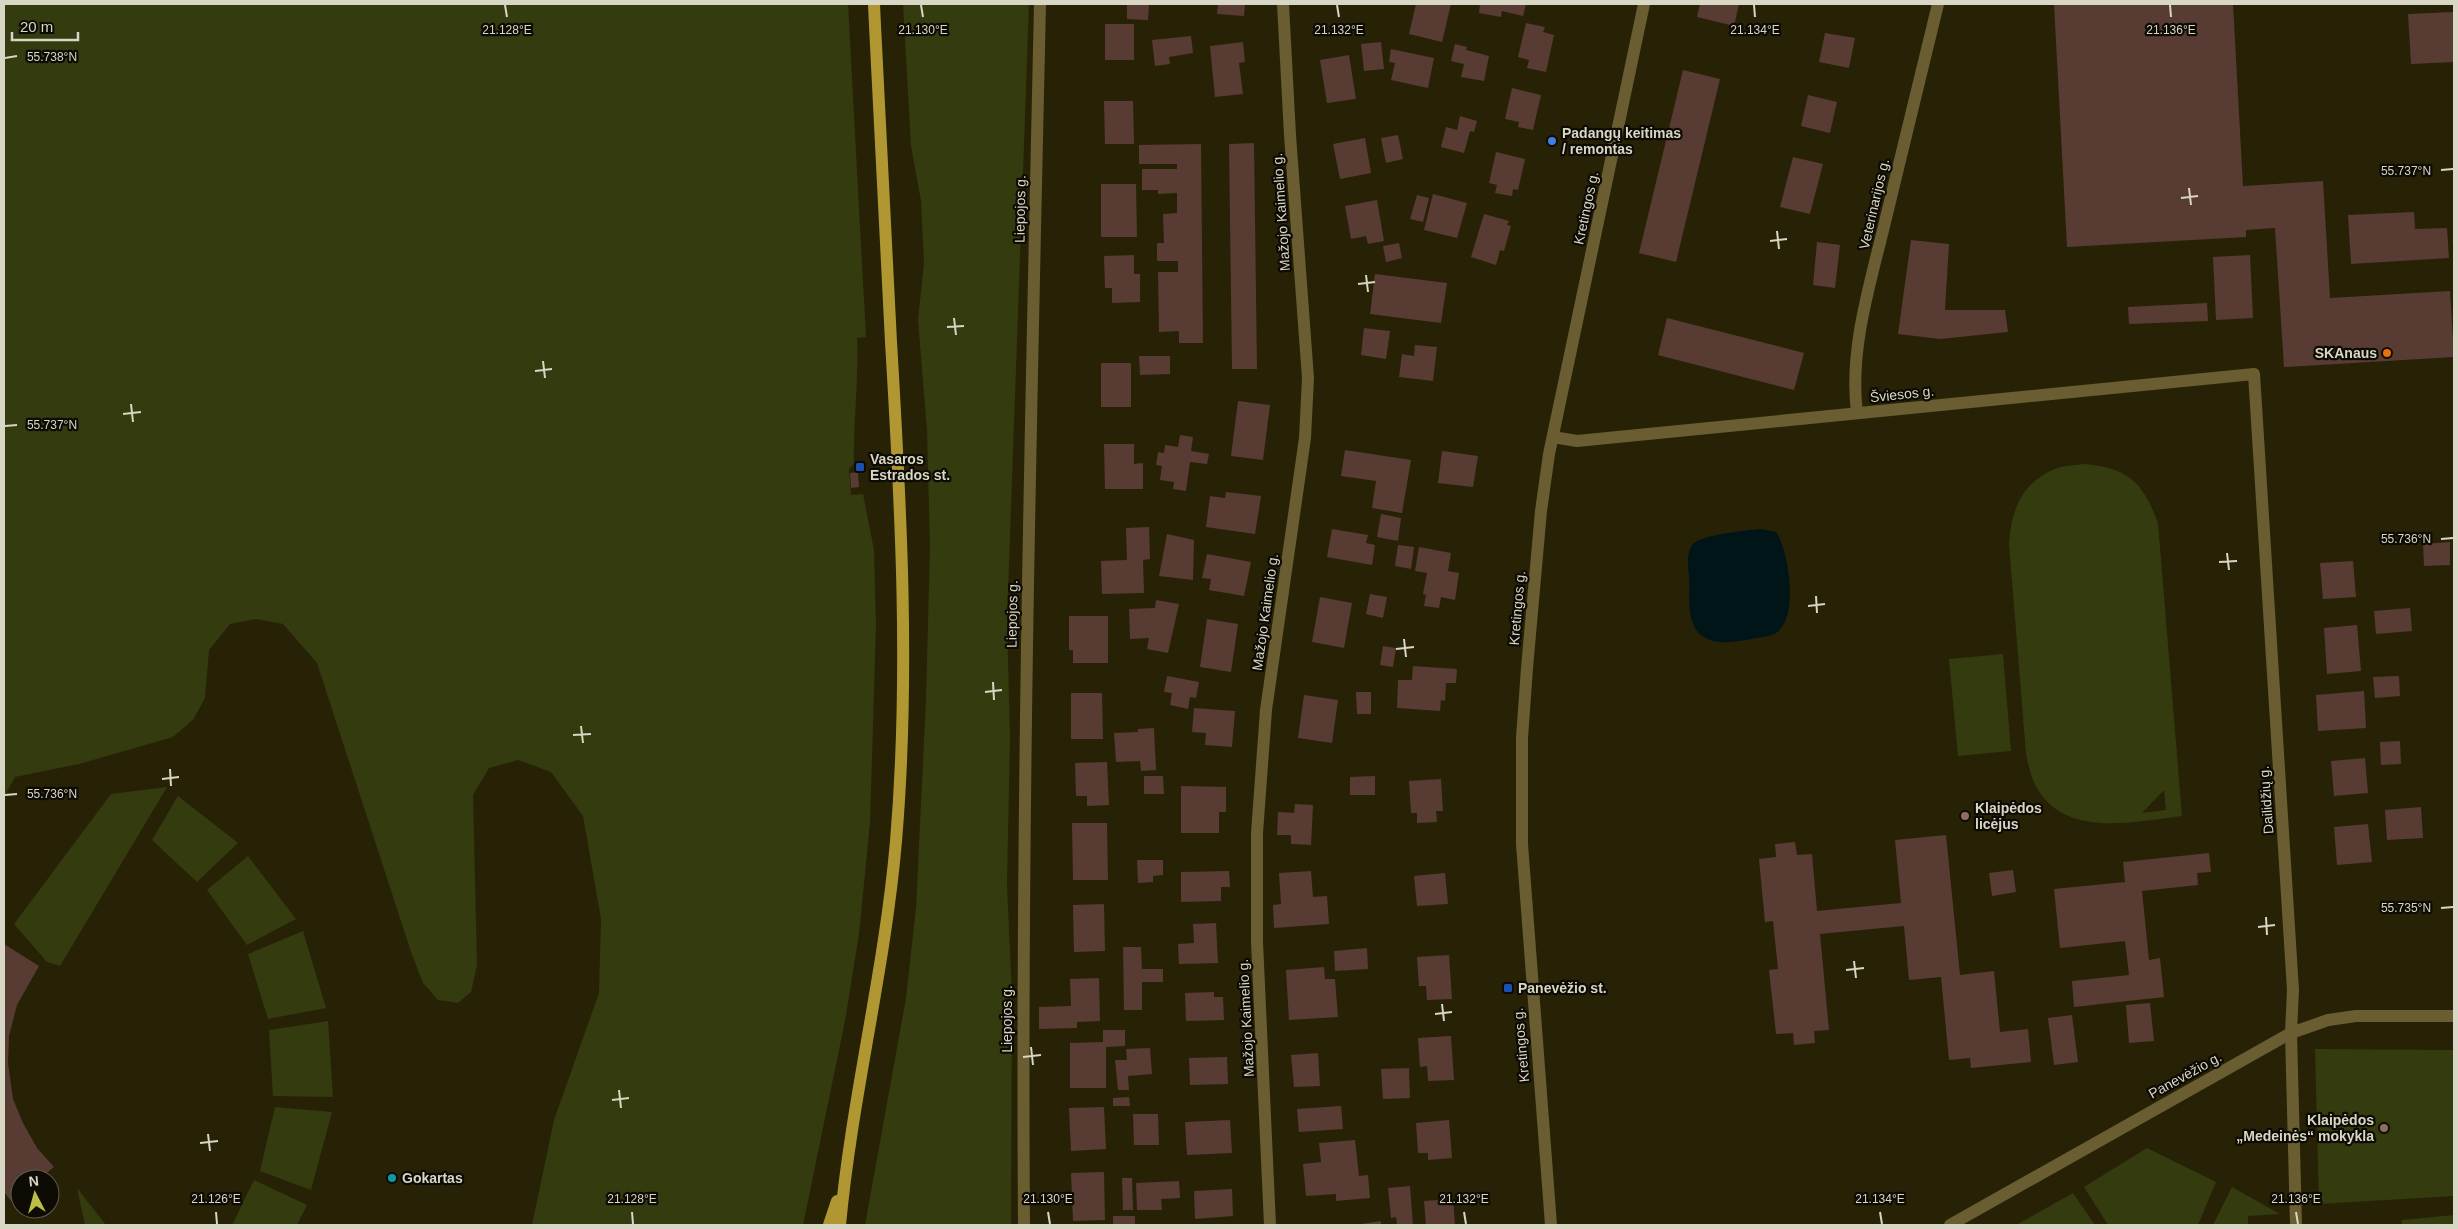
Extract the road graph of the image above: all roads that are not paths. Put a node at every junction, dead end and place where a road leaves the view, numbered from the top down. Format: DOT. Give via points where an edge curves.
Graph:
graph roads {
  1 [pos="874,4"];
  2 [pos="1040,4"];
  3 [pos="1284,4"];
  4 [pos="1644,4"];
  5 [pos="1938,4"];
  6 [pos="2254,374"];
  7 [pos="1857,413"];
  8 [pos="1553,437"];
  9 [pos="2454,1016"];
  10 [pos="2291,1033"];
  11 [pos="844,1179"];
  12 [pos="829,1225"];
  13 [pos="840,1225"];
  14 [pos="1024,1225"];
  15 [pos="1270,1225"];
  16 [pos="1551,1225"];
  17 [pos="1950,1225"];
  18 [pos="2296,1225"];
  1 -- 11 [label="main road" via="902,512 902,728 896,842 883,954"];
  2 -- 14 [label="street, Liepojos g." via="1026,658 1022,988"];
  3 -- 15 [label="street, Mažojo Kaimelio g." via="1308,378 1305,438 1266,710 1257,833 1257,942"];
  4 -- 8 [label="street, Kretingos g."];
  5 -- 7 [label="street, Veterinarijos g." via="1869,288 1856,355 1854,388"];
  6 -- 7 [label="street, Šviesos g."];
  6 -- 10 [label="street, Dailidžių g." via="2293,990"];
  7 -- 8 [label="street, Šviesos g." via="1577,441"];
  8 -- 16 [label="street, Kretingos g." via="1541,511 1522,738 1524,888"];
  9 -- 10 [label="street, Panevėžio g." via="2356,1016 2328,1020"];
  10 -- 17 [label="street, Panevėžio g."];
  10 -- 18 [label="street, Dailidžių g."];
  11 -- 12 [label="main road"];
  11 -- 13 [label="main road"];
}
